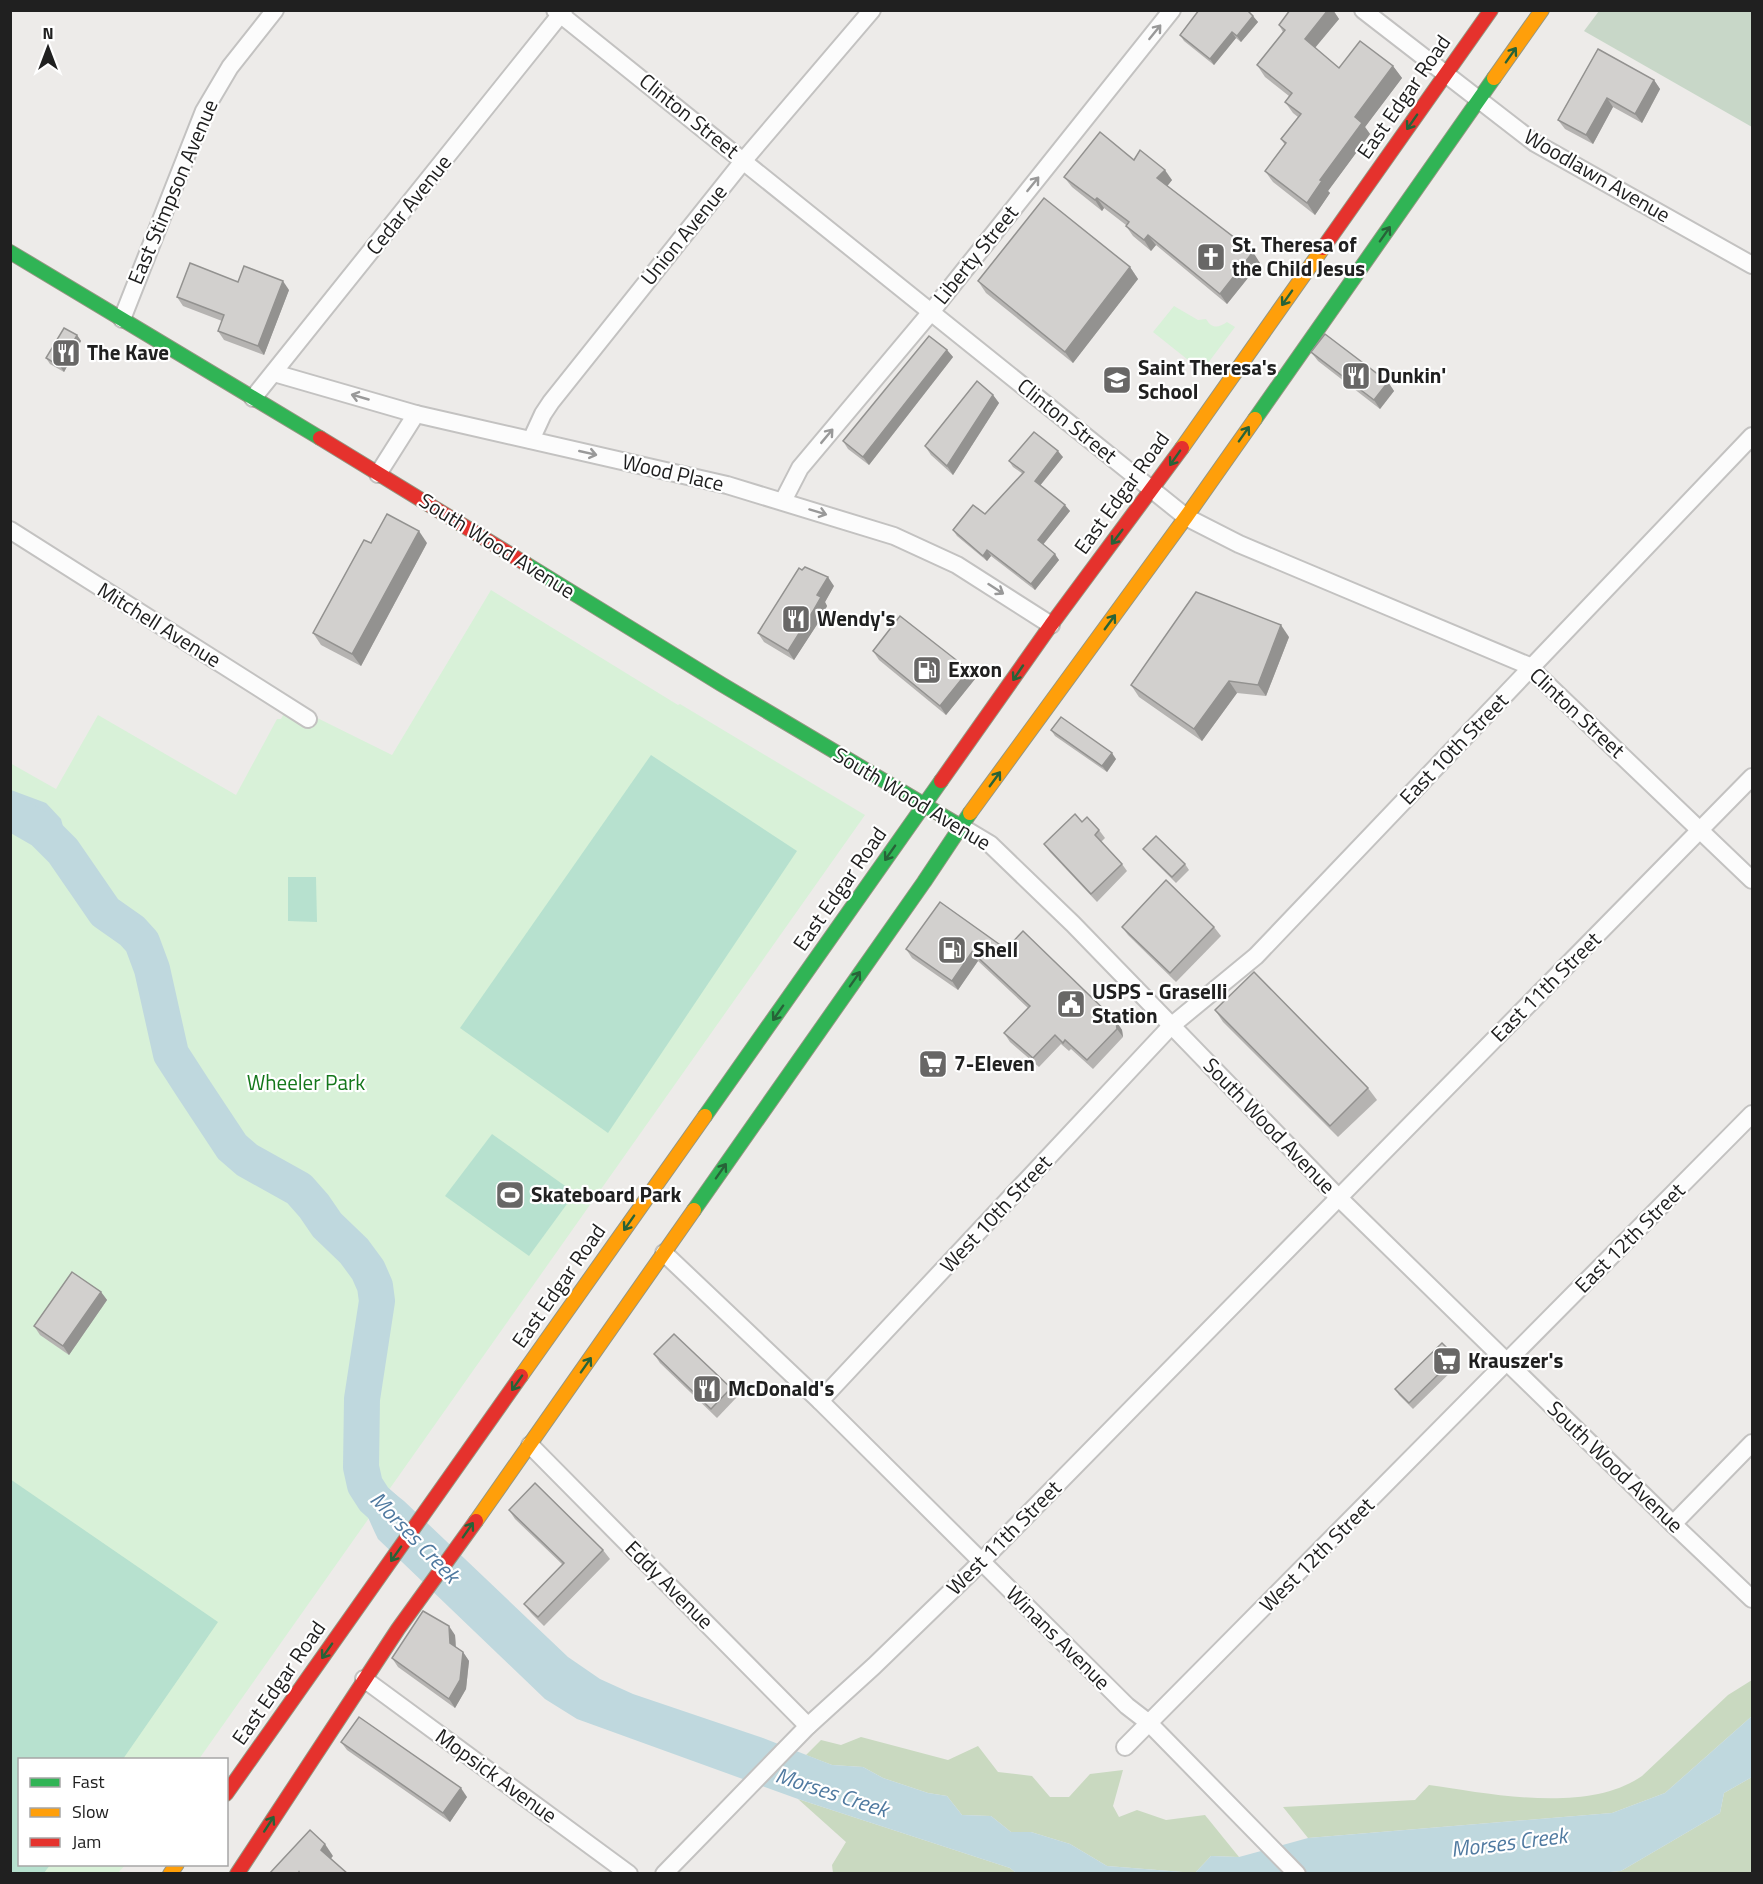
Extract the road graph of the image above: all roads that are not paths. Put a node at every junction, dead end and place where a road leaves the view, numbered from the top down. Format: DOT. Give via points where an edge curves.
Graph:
graph roads {
  1 [pos="275,10"];
  2 [pos="872,10"];
  3 [pos="1172,10"];
  4 [pos="1363,10"];
  5 [pos="1491,10"];
  6 [pos="1542,10"];
  7 [pos="560,12"];
  8 [pos="1446,74"];
  9 [pos="1480,100"];
  10 [pos="744,160"];
  11 [pos="10,252"];
  12 [pos="1752,265"];
  13 [pos="931,312"];
  14 [pos="122,320"];
  15 [pos="274,373"];
  16 [pos="253,398"];
  17 [pos="416,414"];
  18 [pos="1752,436"];
  19 [pos="531,440"];
  20 [pos="378,474"];
  21 [pos="1152,490"];
  22 [pos="783,501"];
  23 [pos="1186,517"];
  24 [pos="10,530"];
  25 [pos="1051,625"];
  26 [pos="1530,668"];
  27 [pos="308,719"];
  28 [pos="1752,777"];
  29 [pos="924,806"];
  30 [pos="960,826"];
  31 [pos="1700,830"];
  32 [pos="1752,880"];
  33 [pos="1171,1026"];
  34 [pos="1752,1114"];
  35 [pos="1339,1198"];
  36 [pos="664,1253"];
  37 [pos="1507,1363"];
  38 [pos="820,1401"];
  39 [pos="1752,1443"];
  40 [pos="530,1445"];
  41 [pos="1673,1524"];
  42 [pos="981,1562"];
  43 [pos="1752,1599"];
  44 [pos="364,1679"];
  45 [pos="1149,1723"];
  46 [pos="808,1726"];
  47 [pos="1125,1747"];
  48 [pos="228,1791"];
  49 [pos="237,1874"];
  50 [pos="629,1874"];
  51 [pos="664,1874"];
  52 [pos="1297,1874"];
  1 -- 14 [label="street, East Stimpson Avenue" via="230,67 204,111"];
  2 -- 10 [label="street, Union Avenue"];
  13 -- 3 [label="street, Liberty Street, one-way"];
  4 -- 8 [label="street, Woodlawn Avenue"];
  5 -- 8 [label="main road, East Edgar Road"];
  9 -- 6 [label="main road, one-way"];
  7 -- 10 [label="street, Clinton Street"];
  7 -- 15 [label="street, Cedar Avenue"];
  8 -- 9 [label="street, Woodlawn Avenue"];
  8 -- 21 [label="main road, East Edgar Road, one-way"];
  9 -- 12 [label="street, Woodlawn Avenue" via="1535,143"];
  23 -- 9 [label="main road, one-way"];
  10 -- 13 [label="street, Clinton Street"];
  10 -- 19 [label="street, Union Avenue" via="551,402"];
  11 -- 14 [label="main road, South Wood Avenue"];
  13 -- 21 [label="street, Clinton Street"];
  22 -- 13 [label="street, Liberty Street, one-way" via="800,468"];
  14 -- 16 [label="main road, South Wood Avenue"];
  15 -- 16 [label="street, Cedar Avenue"];
  17 -- 15 [label="street, Wood Place, one-way"];
  16 -- 20 [label="main road, South Wood Avenue"];
  17 -- 19 [label="street, Wood Place"];
  17 -- 20 [label="street"];
  18 -- 26 [label="street, East 10th Street"];
  19 -- 22 [label="street, Wood Place, one-way"];
  20 -- 29 [label="main road, South Wood Avenue"];
  21 -- 23 [label="street, Clinton Street"];
  21 -- 25 [label="main road, East Edgar Road, one-way"];
  22 -- 25 [label="street, Wood Place, one-way" via="925,548"];
  23 -- 26 [label="street, Clinton Street" via="1239,544"];
  30 -- 23 [label="main road, one-way"];
  24 -- 27 [label="street, Mitchell Avenue"];
  25 -- 29 [label="main road, East Edgar Road, one-way"];
  26 -- 31 [label="street, Clinton Street"];
  26 -- 33 [label="street, East 10th Street" via="1256,956"];
  28 -- 31 [label="street, East 11th Street"];
  29 -- 30 [label="main road, South Wood Avenue"];
  29 -- 48 [label="main road, East Edgar Road, one-way"];
  30 -- 33 [label="street, South Wood Avenue" via="990,844"];
  36 -- 30 [label="main road, one-way"];
  31 -- 32 [label="street, Clinton Street"];
  31 -- 35 [label="street, East 11th Street"];
  33 -- 35 [label="street, South Wood Avenue"];
  33 -- 38 [label="street, West 10th Street"];
  34 -- 37 [label="street, East 12th Street"];
  35 -- 37 [label="street, South Wood Avenue"];
  35 -- 42 [label="street, West 11th Street"];
  36 -- 38 [label="street, Winans Avenue"];
  40 -- 36 [label="main road, one-way"];
  37 -- 41 [label="street, South Wood Avenue"];
  37 -- 45 [label="street, West 12th Street"];
  38 -- 42 [label="street, Winans Avenue"];
  39 -- 41 [label="street"];
  44 -- 40 [label="main road, one-way"];
  40 -- 46 [label="street, Eddy Avenue"];
  41 -- 43 [label="street, South Wood Avenue"];
  42 -- 45 [label="street, Winans Avenue" via="1127,1707"];
  42 -- 46 [label="street, West 11th Street"];
  49 -- 44 [label="main road, one-way"];
  44 -- 50 [label="street, Mopsick Avenue"];
  45 -- 47 [label="street, West 12th Street"];
  45 -- 52 [label="street, Winans Avenue"];
  46 -- 51 [label="street, West 11th Street"];
}
